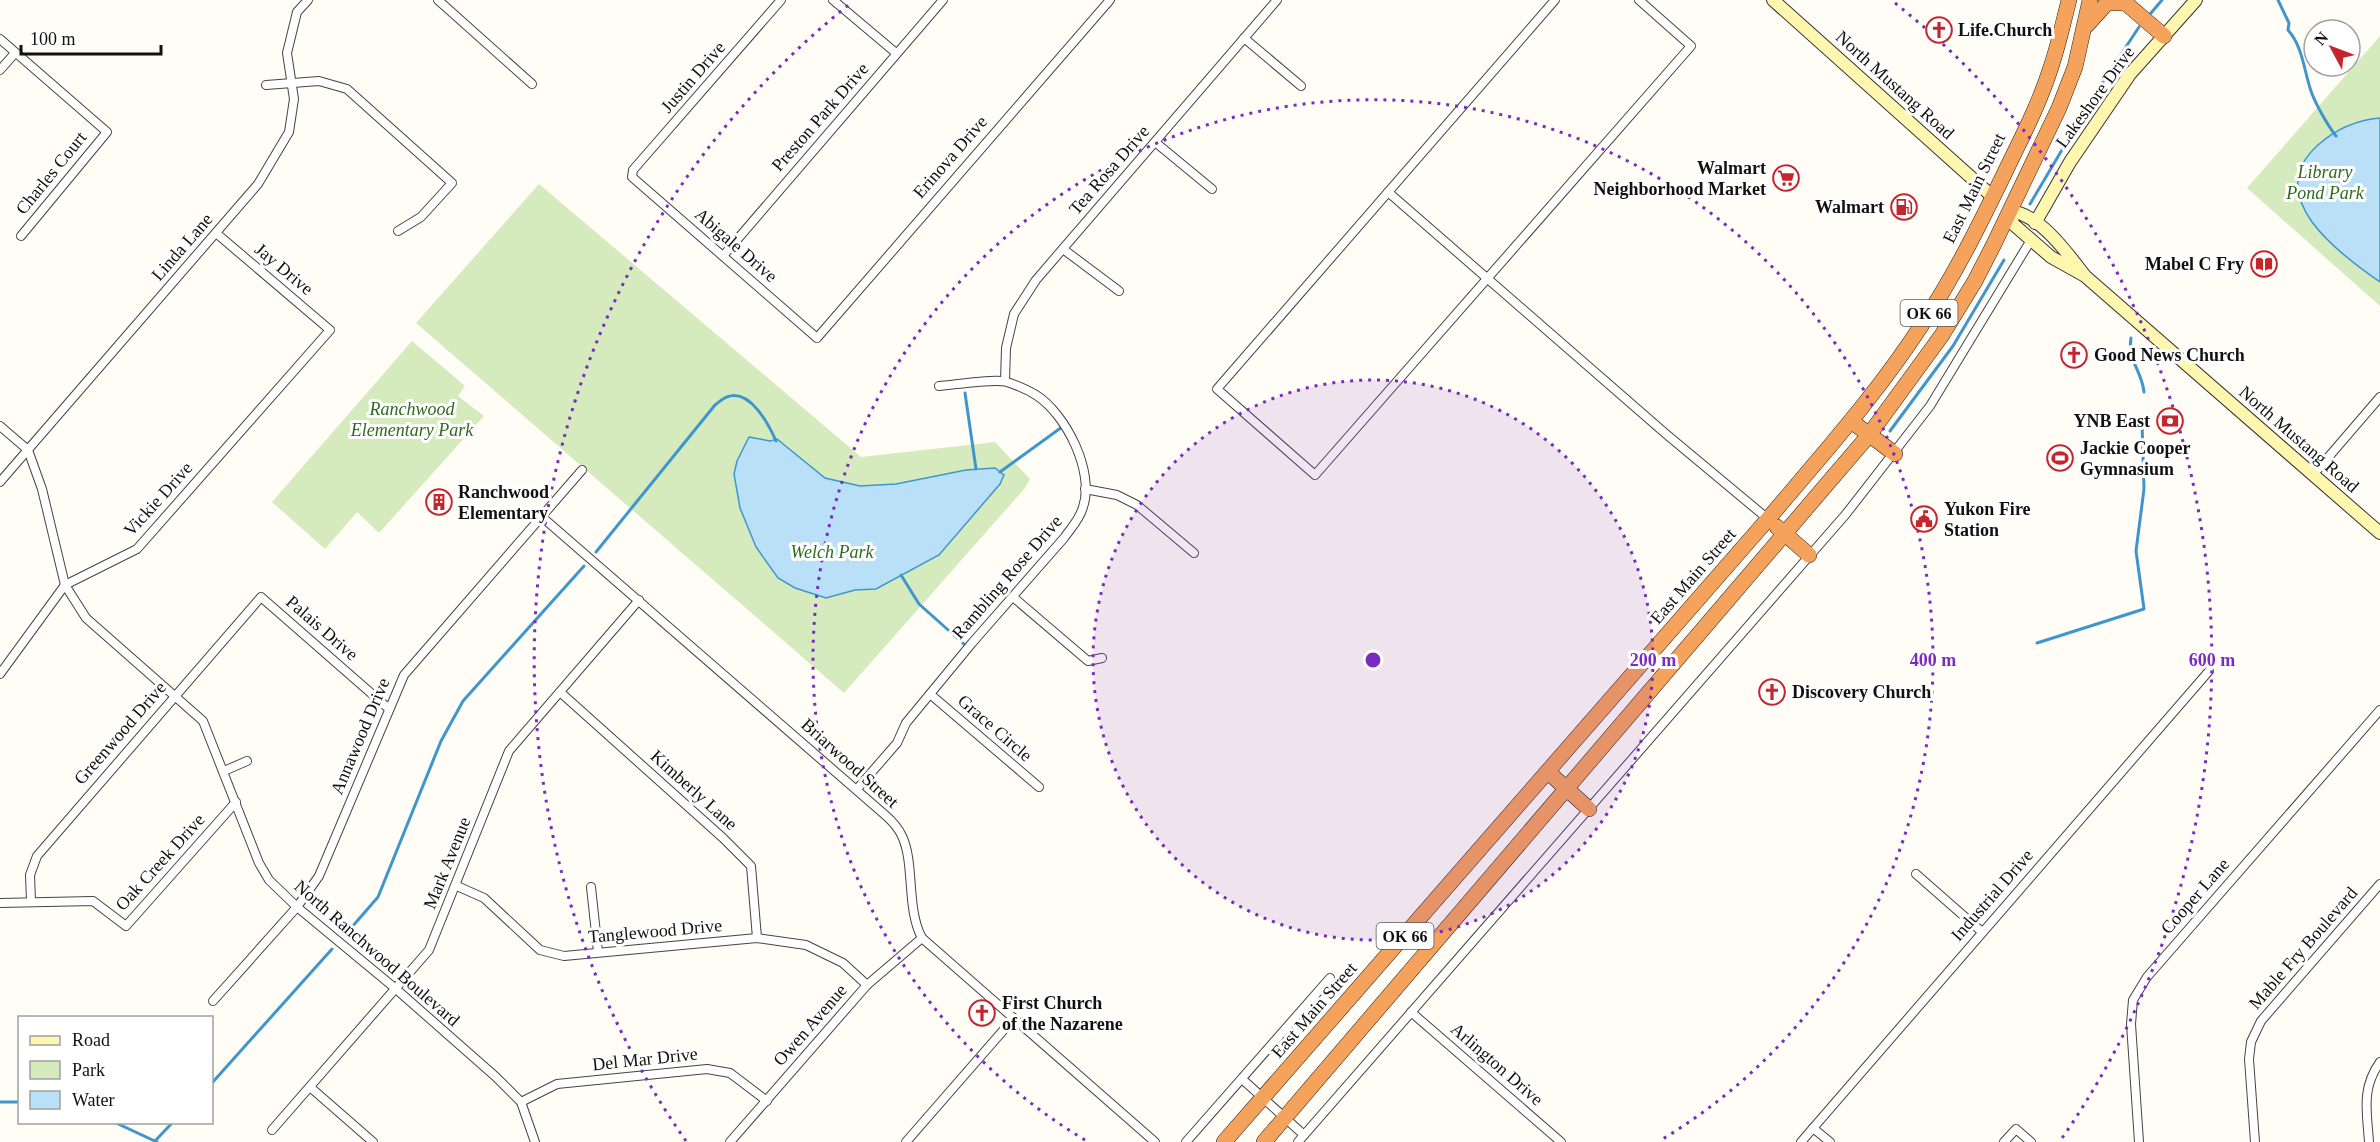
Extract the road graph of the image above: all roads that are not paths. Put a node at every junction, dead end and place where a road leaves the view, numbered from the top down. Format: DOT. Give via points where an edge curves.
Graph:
graph roads {
  1 [pos="308,0"];
  2 [pos="438,0"];
  3 [pos="781,0"];
  4 [pos="833,0"];
  5 [pos="943,0"];
  6 [pos="1110,0"];
  7 [pos="1555,0"];
  8 [pos="1639,0"];
  9 [pos="1773,0"];
  10 [pos="2069,0"];
  11 [pos="2091,0"];
  12 [pos="2196,0"];
  13 [pos="2124,1"];
  14 [pos="1272,2"];
  15 [pos="1649,3"];
  16 [pos="2084,30"];
  17 [pos="2164,36"];
  18 [pos="1244,38"];
  19 [pos="0,39"];
  20 [pos="15,53"];
  21 [pos="896,53"];
  22 [pos="0,70"];
  23 [pos="292,83"];
  24 [pos="532,84"];
  25 [pos="266,85"];
  26 [pos="1301,86"];
  27 [pos="1155,142"];
  28 [pos="632,177"];
  29 [pos="1212,189"];
  30 [pos="1388,192"];
  31 [pos="1993,196"];
  32 [pos="2010,211"];
  33 [pos="2035,223"];
  34 [pos="398,231"];
  35 [pos="216,233"];
  36 [pos="21,236"];
  37 [pos="2031,240"];
  38 [pos="1063,249"];
  39 [pos="723,256"];
  40 [pos="2085,276"];
  41 [pos="1487,279"];
  42 [pos="1119,291"];
  43 [pos="330,330"];
  44 [pos="817,338"];
  45 [pos="1005,381"];
  46 [pos="939,386"];
  47 [pos="2380,397"];
  48 [pos="1851,421"];
  49 [pos="0,426"];
  50 [pos="1869,435"];
  51 [pos="28,450"];
  52 [pos="1895,454"];
  53 [pos="582,470"];
  54 [pos="2313,475"];
  55 [pos="0,482"];
  56 [pos="1085,489"];
  57 [pos="542,517"];
  58 [pos="1768,519"];
  59 [pos="1784,533"];
  60 [pos="2380,533"];
  61 [pos="1194,553"];
  62 [pos="1809,555"];
  63 [pos="65,585"];
  64 [pos="261,597"];
  65 [pos="1013,597"];
  66 [pos="639,600"];
  67 [pos="1102,658"];
  68 [pos="2209,671"];
  69 [pos="0,674"];
  70 [pos="560,692"];
  71 [pos="930,693"];
  72 [pos="175,695"];
  73 [pos="388,708"];
  74 [pos="2380,710"];
  75 [pos="247,761"];
  76 [pos="224,771"];
  77 [pos="1548,772"];
  78 [pos="1039,787"];
  79 [pos="1566,788"];
  80 [pos="857,789"];
  81 [pos="236,802"];
  82 [pos="1589,808"];
  83 [pos="1916,874"];
  84 [pos="2380,884"];
  85 [pos="457,886"];
  86 [pos="591,887"];
  87 [pos="31,901"];
  88 [pos="0,903"];
  89 [pos="297,907"];
  90 [pos="1982,932"];
  91 [pos="757,938"];
  92 [pos="922,938"];
  93 [pos="598,952"];
  94 [pos="1330,978"];
  95 [pos="867,985"];
  96 [pos="396,989"];
  97 [pos="213,1002"];
  98 [pos="1411,1012"];
  99 [pos="1014,1018"];
  100 [pos="2380,1062"];
  101 [pos="1242,1079"];
  102 [pos="310,1087"];
  103 [pos="1262,1099"];
  104 [pos="767,1101"];
  105 [pos="521,1102"];
  106 [pos="1284,1118"];
  107 [pos="1813,1128"];
  108 [pos="272,1130"];
  109 [pos="1301,1138"];
  110 [pos="373,1142"];
  111 [pos="535,1142"];
  112 [pos="730,1142"];
  113 [pos="906,1142"];
  114 [pos="1155,1142"];
  115 [pos="1186,1142"];
  116 [pos="1224,1142"];
  117 [pos="1264,1142"];
  118 [pos="1561,1142"];
  119 [pos="1801,1142"];
  120 [pos="1830,1142"];
  121 [pos="2004,1142"];
  122 [pos="2031,1142"];
  123 [pos="2139,1142"];
  124 [pos="2255,1142"];
  125 [pos="2369,1142"];
  1 -- 23 [label="street, Linda Lane" via="297,12 287,53"];
  2 -- 24 [label="street"];
  3 -- 28 [label="street, Justin Drive" via="633,170"];
  4 -- 21 [label="street"];
  5 -- 21 [label="street, Preston Park Drive"];
  6 -- 44 [label="street, Erinova Drive"];
  7 -- 30 [label="street"];
  8 -- 15 [label="street"];
  9 -- 31 [label="main road, North Mustang Road"];
  10 -- 31 [label="highway, East Main Street / OK 66" via="2040,97"];
  11 -- 16 [label="highway, OK 66"];
  12 -- 17 [label="main road, Lakeshore Drive"];
  13 -- 16 [label="highway" via="2107,3"];
  13 -- 17 [label="highway"];
  14 -- 18 [label="street, Tea Rosa Drive"];
  15 -- 41 [label="street" via="1691,46"];
  16 -- 32 [label="highway, OK 66" via="2059,108"];
  17 -- 33 [label="main road, Lakeshore Drive" via="2124,84 2070,162"];
  18 -- 26 [label="street"];
  18 -- 27 [label="street, Tea Rosa Drive"];
  19 -- 20 [label="street"];
  20 -- 22 [label="street"];
  20 -- 36 [label="street, Charles Court" via="107,132"];
  21 -- 39 [label="street, Preston Park Drive"];
  23 -- 25 [label="street"];
  23 -- 34 [label="street" via="319,81 347,89 452,183 421,217"];
  23 -- 35 [label="street, Linda Lane" via="290,132 258,184"];
  27 -- 29 [label="street"];
  27 -- 38 [label="street, Tea Rosa Drive"];
  28 -- 39 [label="street, Abigale Drive"];
  30 -- 41 [label="street"];
  30 -- 41 [label="street" via="1217,389 1315,476"];
  31 -- 32 [label="highway"];
  31 -- 48 [label="highway, East Main Street / OK 66" via="1954,273 1923,323"];
  32 -- 33 [label="main road, North Mustang Road" via="2023,212"];
  32 -- 37 [label="main road, North Mustang Road" via="2013,224"];
  32 -- 50 [label="highway, OK 66" via="1942,334"];
  33 -- 40 [label="main road, North Mustang Road" via="2061,245"];
  35 -- 43 [label="street, Jay Drive"];
  35 -- 51 [label="street, Linda Lane"];
  37 -- 40 [label="main road, North Mustang Road" via="2051,257"];
  37 -- 52 [label="street" via="1930,406"];
  38 -- 42 [label="street"];
  38 -- 45 [label="street, Tea Rosa Drive" via="1014,314 1006,348"];
  39 -- 44 [label="street, Abigale Drive"];
  40 -- 54 [label="main road, North Mustang Road"];
  41 -- 58 [label="street"];
  43 -- 63 [label="street, Vickie Drive" via="137,549"];
  45 -- 46 [label="street, Rambling Rose Drive"];
  45 -- 56 [label="street, Rambling Rose Drive" via="1037,395 1067,427 1078,451"];
  47 -- 54 [label="street"];
  48 -- 50 [label="highway"];
  48 -- 58 [label="highway, East Main Street / OK 66"];
  49 -- 51 [label="street, North Ranchwood Boulevard"];
  50 -- 52 [label="highway"];
  50 -- 59 [label="highway, OK 66"];
  51 -- 55 [label="street, Linda Lane"];
  51 -- 63 [label="street, North Ranchwood Boulevard" via="42,489"];
  52 -- 62 [label="street"];
  53 -- 57 [label="street, Annawood Drive"];
  54 -- 60 [label="main road, North Mustang Road"];
  56 -- 61 [label="street" via="1117,495 1137,505"];
  56 -- 65 [label="street, Rambling Rose Drive" via="1084,506 1077,520"];
  57 -- 66 [label="street, Briarwood Street"];
  57 -- 73 [label="street, Annawood Drive" via="409,668"];
  58 -- 59 [label="highway"];
  58 -- 77 [label="highway, East Main Street / OK 66"];
  59 -- 62 [label="highway"];
  59 -- 79 [label="highway, OK 66"];
  62 -- 82 [label="street"];
  63 -- 69 [label="street, Vickie Drive"];
  63 -- 72 [label="street, North Ranchwood Boulevard" via="86,618"];
  64 -- 72 [label="street, Greenwood Drive"];
  64 -- 73 [label="street, Palais Drive"];
  65 -- 67 [label="street" via="1088,661"];
  65 -- 71 [label="street, Rambling Rose Drive"];
  66 -- 70 [label="street, Mark Avenue"];
  66 -- 80 [label="street, Briarwood Street"];
  68 -- 90 [label="street, Industrial Drive"];
  70 -- 85 [label="street, Mark Avenue" via="509,751"];
  70 -- 91 [label="street, Kimberly Lane" via="751,866"];
  71 -- 78 [label="street, Grace Circle"];
  71 -- 80 [label="street, Rambling Rose Drive" via="906,723 897,743"];
  72 -- 76 [label="street, North Ranchwood Boulevard" via="203,720"];
  72 -- 87 [label="street, Greenwood Drive" via="37,856 30,875"];
  73 -- 89 [label="street, Annawood Drive" via="319,876"];
  74 -- 123 [label="street, Cooper Lane" via="2147,977 2133,1000 2131,1024"];
  75 -- 76 [label="street"];
  76 -- 81 [label="street, North Ranchwood Boulevard"];
  77 -- 79 [label="highway"];
  77 -- 103 [label="highway, East Main Street / OK 66"];
  79 -- 82 [label="highway"];
  79 -- 106 [label="highway, OK 66"];
  80 -- 92 [label="street, Briarwood Street" via="903,837 914,913"];
  81 -- 87 [label="street, Oak Creek Drive" via="126,926 93,901"];
  81 -- 89 [label="street, North Ranchwood Boulevard" via="264,872"];
  82 -- 98 [label="street"];
  83 -- 90 [label="street"];
  84 -- 124 [label="street, Mable Fry Boulevard" via="2261,1021 2251,1042 2249,1059"];
  85 -- 93 [label="street, Tanglewood Drive" via="484,898 540,950 564,956"];
  85 -- 96 [label="street, Mark Avenue" via="429,950"];
  86 -- 93 [label="street"];
  87 -- 88 [label="street, Oak Creek Drive"];
  89 -- 96 [label="street, North Ranchwood Boulevard"];
  89 -- 97 [label="street, Annawood Drive"];
  90 -- 107 [label="street, Industrial Drive"];
  91 -- 93 [label="street, Tanglewood Drive"];
  91 -- 95 [label="street, Tanglewood Drive" via="806,945 843,963"];
  92 -- 95 [label="street, Owen Avenue"];
  92 -- 99 [label="street"];
  94 -- 101 [label="street, East Main Street"];
  95 -- 104 [label="street, Owen Avenue"];
  96 -- 102 [label="street, Mark Avenue"];
  96 -- 105 [label="street, North Ranchwood Boulevard"];
  98 -- 109 [label="street"];
  98 -- 118 [label="street, Arlington Drive"];
  99 -- 113 [label="street"];
  99 -- 114 [label="street"];
  100 -- 125 [label="street" via="2366,1092"];
  101 -- 103 [label="street"];
  101 -- 115 [label="street, East Main Street"];
  102 -- 108 [label="street, Mark Avenue"];
  102 -- 110 [label="street"];
  103 -- 106 [label="street"];
  103 -- 116 [label="highway, East Main Street / OK 66"];
  104 -- 105 [label="street, Del Mar Drive" via="730,1073 707,1069 557,1084"];
  104 -- 112 [label="street, Owen Avenue"];
  105 -- 111 [label="street, North Ranchwood Boulevard"];
  106 -- 109 [label="street"];
  106 -- 117 [label="highway, OK 66"];
  107 -- 119 [label="street, Industrial Drive"];
  107 -- 120 [label="street"];
  121 -- 122 [label="street" via="2016,1129"];
}
